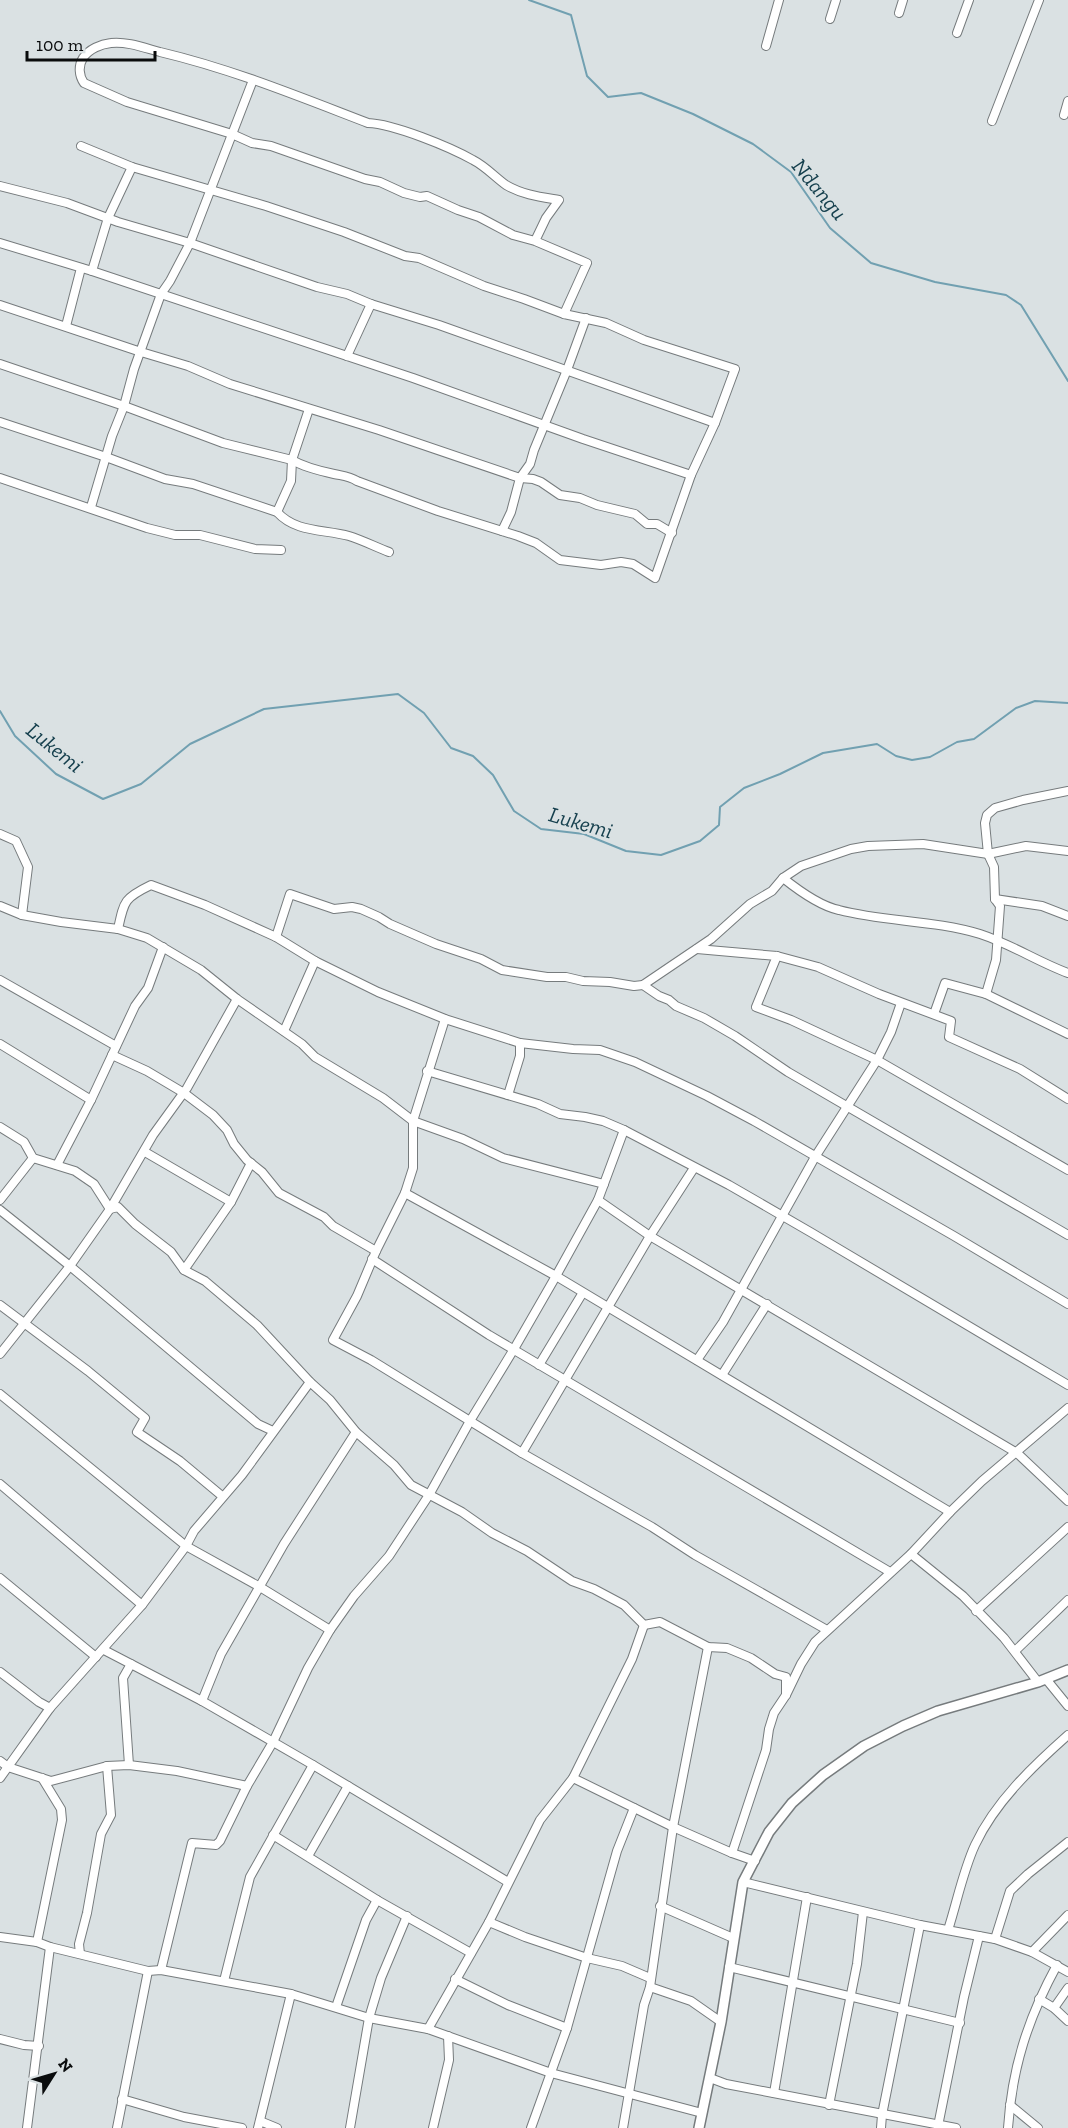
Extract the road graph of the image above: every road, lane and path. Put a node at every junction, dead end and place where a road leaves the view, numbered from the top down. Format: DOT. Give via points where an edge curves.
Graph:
graph roads {
  1 [pos="779,0"];
  2 [pos="836,0"];
  3 [pos="903,0"];
  4 [pos="969,0"];
  5 [pos="1039,0"];
  6 [pos="899,13"];
  7 [pos="830,19"];
  8 [pos="957,33"];
  9 [pos="766,46"];
  10 [pos="253,80"];
  11 [pos="1068,101"];
  12 [pos="1064,115"];
  13 [pos="992,121"];
  14 [pos="232,134"];
  15 [pos="81,147"];
  16 [pos="132,167"];
  17 [pos="0,186"];
  18 [pos="210,191"];
  19 [pos="108,218"];
  20 [pos="535,241"];
  21 [pos="0,243"];
  22 [pos="190,243"];
  23 [pos="81,268"];
  24 [pos="92,271"];
  25 [pos="161,294"];
  26 [pos="371,304"];
  27 [pos="0,305"];
  28 [pos="564,314"];
  29 [pos="586,318"];
  30 [pos="66,326"];
  31 [pos="141,352"];
  32 [pos="347,356"];
  33 [pos="0,364"];
  34 [pos="567,370"];
  35 [pos="124,406"];
  36 [pos="309,409"];
  37 [pos="0,422"];
  38 [pos="715,423"];
  39 [pos="544,424"];
  40 [pos="106,457"];
  41 [pos="292,460"];
  42 [pos="691,474"];
  43 [pos="0,478"];
  44 [pos="520,478"];
  45 [pos="91,507"];
  46 [pos="277,512"];
  47 [pos="502,531"];
  48 [pos="672,533"];
  49 [pos="280,550"];
  50 [pos="389,552"];
  51 [pos="1068,791"];
  52 [pos="0,834"];
  53 [pos="1068,851"];
  54 [pos="988,854"];
  55 [pos="783,878"];
  56 [pos="995,899"];
  57 [pos="0,906"];
  58 [pos="22,915"];
  59 [pos="1068,916"];
  60 [pos="118,929"];
  61 [pos="276,937"];
  62 [pos="997,941"];
  63 [pos="163,947"];
  64 [pos="697,949"];
  65 [pos="777,956"];
  66 [pos="315,961"];
  67 [pos="1068,973"];
  68 [pos="0,980"];
  69 [pos="644,985"];
  70 [pos="986,994"];
  71 [pos="237,999"];
  72 [pos="901,1003"];
  73 [pos="934,1014"];
  74 [pos="445,1019"];
  75 [pos="284,1031"];
  76 [pos="1068,1034"];
  77 [pos="520,1043"];
  78 [pos="0,1044"];
  79 [pos="116,1046"];
  80 [pos="112,1055"];
  81 [pos="877,1060"];
  82 [pos="428,1071"];
  83 [pos="184,1093"];
  84 [pos="508,1095"];
  85 [pos="1068,1098"];
  86 [pos="91,1100"];
  87 [pos="848,1107"];
  88 [pos="413,1121"];
  89 [pos="0,1127"];
  90 [pos="624,1130"];
  91 [pos="145,1152"];
  92 [pos="815,1156"];
  93 [pos="33,1158"];
  94 [pos="251,1164"];
  95 [pos="57,1165"];
  96 [pos="694,1168"];
  97 [pos="1068,1170"];
  98 [pos="604,1184"];
  99 [pos="405,1194"];
  100 [pos="0,1200"];
  101 [pos="598,1200"];
  102 [pos="231,1202"];
  103 [pos="110,1209"];
  104 [pos="0,1210"];
  105 [pos="782,1216"];
  106 [pos="1068,1235"];
  107 [pos="650,1236"];
  108 [pos="376,1251"];
  109 [pos="372,1259"];
  110 [pos="70,1266"];
  111 [pos="184,1270"];
  112 [pos="556,1276"];
  113 [pos="741,1289"];
  114 [pos="582,1294"];
  115 [pos="766,1304"];
  116 [pos="1068,1304"];
  117 [pos="0,1305"];
  118 [pos="608,1309"];
  119 [pos="26,1323"];
  120 [pos="514,1349"];
  121 [pos="0,1354"];
  122 [pos="698,1360"];
  123 [pos="538,1365"];
  124 [pos="722,1375"];
  125 [pos="565,1380"];
  126 [pos="310,1382"];
  127 [pos="1068,1385"];
  128 [pos="0,1394"];
  129 [pos="1068,1407"];
  130 [pos="470,1421"];
  131 [pos="273,1431"];
  132 [pos="356,1432"];
  133 [pos="522,1453"];
  134 [pos="1017,1453"];
  135 [pos="0,1484"];
  136 [pos="429,1495"];
  137 [pos="222,1496"];
  138 [pos="1068,1501"];
  139 [pos="950,1512"];
  140 [pos="1068,1527"];
  141 [pos="186,1546"];
  142 [pos="911,1554"];
  143 [pos="890,1572"];
  144 [pos="3,1580"];
  145 [pos="260,1587"];
  146 [pos="0,1592"];
  147 [pos="1068,1600"];
  148 [pos="142,1605"];
  149 [pos="976,1611"];
  150 [pos="644,1625"];
  151 [pos="330,1630"];
  152 [pos="827,1630"];
  153 [pos="708,1647"];
  154 [pos="104,1650"];
  155 [pos="1015,1651"];
  156 [pos="96,1657"];
  157 [pos="131,1665"];
  158 [pos="1068,1670"];
  159 [pos="0,1672"];
  160 [pos="1042,1680"];
  161 [pos="786,1695"];
  162 [pos="202,1701"];
  163 [pos="1068,1706"];
  164 [pos="50,1708"];
  165 [pos="1068,1735"];
  166 [pos="273,1742"];
  167 [pos="0,1761"];
  168 [pos="129,1765"];
  169 [pos="313,1765"];
  170 [pos="107,1766"];
  171 [pos="8,1767"];
  172 [pos="0,1778"];
  173 [pos="42,1778"];
  174 [pos="573,1778"];
  175 [pos="247,1786"];
  176 [pos="348,1786"];
  177 [pos="634,1808"];
  178 [pos="673,1827"];
  179 [pos="273,1835"];
  180 [pos="1068,1842"];
  181 [pos="732,1853"];
  182 [pos="308,1856"];
  183 [pos="755,1861"];
  184 [pos="508,1882"];
  185 [pos="743,1882"];
  186 [pos="807,1897"];
  187 [pos="377,1900"];
  188 [pos="660,1906"];
  189 [pos="863,1912"];
  190 [pos="407,1916"];
  191 [pos="1068,1916"];
  192 [pos="489,1922"];
  193 [pos="920,1925"];
  194 [pos="948,1930"];
  195 [pos="979,1936"];
  196 [pos="0,1937"];
  197 [pos="733,1938"];
  198 [pos="995,1939"];
  199 [pos="37,1942"];
  200 [pos="50,1947"];
  201 [pos="1032,1952"];
  202 [pos="471,1953"];
  203 [pos="80,1954"];
  204 [pos="587,1958"];
  205 [pos="1057,1965"];
  206 [pos="729,1967"];
  207 [pos="161,1970"];
  208 [pos="148,1971"];
  209 [pos="1068,1972"];
  210 [pos="455,1979"];
  211 [pos="224,1981"];
  212 [pos="650,1983"];
  213 [pos="793,1983"];
  214 [pos="1068,1988"];
  215 [pos="291,1994"];
  216 [pos="850,1997"];
  217 [pos="1039,1999"];
  218 [pos="336,2007"];
  219 [pos="1054,2008"];
  220 [pos="904,2010"];
  221 [pos="369,2018"];
  222 [pos="1068,2021"];
  223 [pos="721,2022"];
  224 [pos="960,2023"];
  225 [pos="567,2028"];
  226 [pos="428,2029"];
  227 [pos="448,2036"];
  228 [pos="0,2039"];
  229 [pos="39,2046"];
  230 [pos="551,2073"];
  231 [pos="710,2078"];
  232 [pos="774,2093"];
  233 [pos="628,2095"];
  234 [pos="122,2099"];
  235 [pos="829,2104"];
  236 [pos="1010,2105"];
  237 [pos="702,2113"];
  238 [pos="882,2115"];
  239 [pos="259,2125"];
  240 [pos="938,2126"];
  241 [pos="951,2127"];
  242 [pos="27,2128"];
  243 [pos="117,2128"];
  244 [pos="242,2128"];
  245 [pos="277,2128"];
  246 [pos="351,2128"];
  247 [pos="433,2128"];
  248 [pos="531,2128"];
  249 [pos="623,2128"];
  250 [pos="699,2128"];
  251 [pos="881,2128"];
  252 [pos="1008,2128"];
  253 [pos="1038,2128"];
  1 -- 9 [label="street"];
  2 -- 7 [label="street"];
  3 -- 6 [label="street"];
  4 -- 8 [label="street"];
  5 -- 13 [label="street"];
  10 -- 14 [label="street"];
  10 -- 14 [label="street" via="207,63 129,45 99,46 83,58 80,78 90,86 127,102"];
  10 -- 20 [label="street" via="448,149 474,160 507,185 530,196 560,200"];
  11 -- 12 [label="street"];
  14 -- 18 [label="street"];
  14 -- 20 [label="street" via="404,193 427,196"];
  15 -- 16 [label="street"];
  16 -- 18 [label="street"];
  16 -- 19 [label="street"];
  17 -- 19 [label="street"];
  18 -- 22 [label="street"];
  18 -- 28 [label="street" via="419,258"];
  19 -- 22 [label="street"];
  19 -- 24 [label="street"];
  20 -- 28 [label="street" via="586,263"];
  21 -- 23 [label="street"];
  22 -- 25 [label="street"];
  22 -- 26 [label="street"];
  23 -- 24 [label="street"];
  23 -- 30 [label="street"];
  24 -- 25 [label="street"];
  25 -- 31 [label="street"];
  25 -- 32 [label="street"];
  26 -- 32 [label="street"];
  26 -- 34 [label="street"];
  27 -- 30 [label="street"];
  28 -- 29 [label="street"];
  29 -- 34 [label="street"];
  29 -- 38 [label="street" via="735,369"];
  30 -- 31 [label="street"];
  31 -- 35 [label="street"];
  31 -- 36 [label="street"];
  32 -- 39 [label="street"];
  33 -- 35 [label="street"];
  34 -- 38 [label="street"];
  34 -- 39 [label="street"];
  35 -- 40 [label="street"];
  35 -- 41 [label="street" via="224,443"];
  36 -- 41 [label="street"];
  36 -- 44 [label="street"];
  37 -- 40 [label="street"];
  38 -- 42 [label="street"];
  39 -- 42 [label="street"];
  39 -- 44 [label="street" via="530,464"];
  40 -- 45 [label="street"];
  40 -- 46 [label="street"];
  41 -- 46 [label="street" via="291,481"];
  41 -- 47 [label="street" via="346,475"];
  42 -- 48 [label="street"];
  43 -- 45 [label="street"];
  44 -- 47 [label="street"];
  44 -- 48 [label="street" via="541,482 560,495 634,514 647,524 657,524"];
  45 -- 49 [label="street" via="175,535"];
  46 -- 50 [label="street" via="287,522 349,536"];
  47 -- 48 [label="street" via="536,543 560,560 633,564 655,578"];
  51 -- 54 [label="street" via="995,808 985,823"];
  52 -- 58 [label="street" via="16,841 28,867"];
  53 -- 54 [label="street" via="1026,846"];
  54 -- 55 [label="street" via="923,844 868,846 801,866"];
  54 -- 56 [label="street" via="994,867"];
  55 -- 62 [label="street" via="838,910 917,921"];
  55 -- 64 [label="street" via="772,891 750,904"];
  56 -- 59 [label="street" via="1042,906"];
  56 -- 62 [label="street" via="1000,906"];
  57 -- 58 [label="street"];
  58 -- 60 [label="street"];
  60 -- 61 [label="street" via="123,905 133,894 151,885"];
  60 -- 63 [label="street"];
  61 -- 66 [label="street"];
  61 -- 69 [label="street" via="290,894 334,909 361,909 502,970"];
  62 -- 67 [label="street"];
  62 -- 70 [label="street"];
  63 -- 71 [label="street" via="201,970"];
  63 -- 79 [label="street" via="148,988"];
  64 -- 65 [label="street"];
  64 -- 69 [label="street"];
  65 -- 72 [label="street" via="818,967"];
  65 -- 81 [label="street" via="756,1007"];
  66 -- 74 [label="street"];
  66 -- 75 [label="street"];
  68 -- 79 [label="street"];
  69 -- 87 [label="street"];
  70 -- 73 [label="street" via="945,983"];
  70 -- 76 [label="street"];
  71 -- 75 [label="street"];
  71 -- 83 [label="street"];
  72 -- 73 [label="street"];
  72 -- 81 [label="street"];
  73 -- 85 [label="street" via="951,1021 949,1037 1020,1069"];
  74 -- 77 [label="street"];
  74 -- 82 [label="street"];
  75 -- 88 [label="street" via="315,1058 383,1098"];
  77 -- 84 [label="street"];
  77 -- 92 [label="street" via="600,1050 635,1062 707,1096"];
  78 -- 86 [label="street"];
  79 -- 80 [label="street"];
  80 -- 83 [label="street"];
  80 -- 86 [label="street"];
  81 -- 87 [label="street"];
  81 -- 97 [label="street"];
  82 -- 84 [label="street"];
  82 -- 88 [label="street"];
  83 -- 91 [label="street"];
  83 -- 94 [label="street" via="213,1115"];
  84 -- 90 [label="street" via="560,1114 603,1121"];
  86 -- 95 [label="street"];
  87 -- 92 [label="street"];
  87 -- 106 [label="street"];
  88 -- 98 [label="street" via="503,1158"];
  88 -- 99 [label="street" via="413,1168"];
  89 -- 93 [label="street" via="24,1142"];
  90 -- 96 [label="street"];
  90 -- 98 [label="street"];
  91 -- 102 [label="street"];
  91 -- 103 [label="street"];
  92 -- 105 [label="street"];
  92 -- 116 [label="street"];
  93 -- 95 [label="street"];
  93 -- 100 [label="street"];
  94 -- 102 [label="street"];
  94 -- 108 [label="street" via="279,1193"];
  95 -- 103 [label="street" via="94,1184"];
  96 -- 105 [label="street"];
  96 -- 107 [label="street"];
  98 -- 101 [label="street"];
  99 -- 108 [label="street"];
  99 -- 112 [label="street"];
  101 -- 107 [label="street"];
  101 -- 112 [label="street"];
  102 -- 111 [label="street"];
  103 -- 110 [label="street"];
  103 -- 111 [label="street" via="118,1207 171,1252"];
  104 -- 110 [label="street"];
  105 -- 113 [label="street"];
  105 -- 127 [label="street"];
  107 -- 113 [label="street"];
  107 -- 118 [label="street"];
  108 -- 109 [label="street"];
  109 -- 120 [label="street"];
  109 -- 130 [label="street" via="333,1340"];
  110 -- 119 [label="street"];
  110 -- 131 [label="street" via="258,1424"];
  111 -- 126 [label="street" via="205,1281 257,1325"];
  112 -- 114 [label="street"];
  112 -- 120 [label="street"];
  113 -- 115 [label="street"];
  113 -- 122 [label="street"];
  114 -- 118 [label="street"];
  114 -- 123 [label="street"];
  115 -- 124 [label="street"];
  115 -- 134 [label="street"];
  117 -- 119 [label="street"];
  118 -- 122 [label="street"];
  118 -- 125 [label="street"];
  119 -- 121 [label="street"];
  119 -- 137 [label="street" via="145,1418 137,1432"];
  120 -- 123 [label="street"];
  120 -- 130 [label="street"];
  122 -- 124 [label="street"];
  123 -- 125 [label="street"];
  124 -- 139 [label="street"];
  125 -- 133 [label="street"];
  125 -- 143 [label="street"];
  126 -- 131 [label="street"];
  126 -- 132 [label="street"];
  128 -- 141 [label="street"];
  129 -- 134 [label="street"];
  130 -- 133 [label="street"];
  130 -- 136 [label="street"];
  131 -- 137 [label="street"];
  132 -- 136 [label="street" via="411,1485"];
  132 -- 145 [label="street"];
  133 -- 152 [label="street"];
  134 -- 138 [label="street"];
  134 -- 139 [label="street"];
  135 -- 148 [label="street"];
  136 -- 150 [label="street" via="562,1575 624,1605"];
  136 -- 151 [label="street" via="389,1556"];
  137 -- 141 [label="street"];
  139 -- 142 [label="street"];
  140 -- 149 [label="street"];
  141 -- 145 [label="street"];
  141 -- 148 [label="street"];
  142 -- 143 [label="street"];
  142 -- 149 [label="street"];
  143 -- 152 [label="street"];
  144 -- 146 [label="street"];
  144 -- 156 [label="street"];
  145 -- 151 [label="street"];
  145 -- 162 [label="street" via="221,1654"];
  147 -- 155 [label="street"];
  148 -- 154 [label="street"];
  149 -- 155 [label="street"];
  150 -- 153 [label="street" via="660,1622"];
  150 -- 174 [label="street" via="633,1659"];
  151 -- 166 [label="street"];
  152 -- 161 [label="street" via="801,1664"];
  153 -- 161 [label="street" via="727,1648 786,1677"];
  153 -- 178 [label="street"];
  154 -- 156 [label="street"];
  154 -- 157 [label="street"];
  155 -- 160 [label="street"];
  156 -- 164 [label="street"];
  157 -- 162 [label="street"];
  157 -- 168 [label="street" via="123,1678"];
  158 -- 160 [label="street"];
  159 -- 164 [label="street"];
  160 -- 163 [label="street"];
  160 -- 183 [label="street" via="938,1712 864,1746 792,1803 769,1832"];
  161 -- 181 [label="street" via="774,1713"];
  162 -- 166 [label="street"];
  164 -- 171 [label="street"];
  165 -- 194 [label="street" via="1005,1798 984,1830 975,1846"];
  166 -- 169 [label="street"];
  166 -- 175 [label="street"];
  167 -- 171 [label="street"];
  168 -- 170 [label="street"];
  168 -- 175 [label="street"];
  169 -- 176 [label="street"];
  169 -- 179 [label="street"];
  170 -- 173 [label="street" via="60,1780"];
  170 -- 203 [label="street" via="111,1815 101,1833"];
  171 -- 172 [label="street"];
  171 -- 173 [label="street"];
  173 -- 199 [label="street" via="61,1809 62,1820"];
  174 -- 177 [label="street"];
  174 -- 184 [label="street" via="540,1820"];
  175 -- 207 [label="street" via="220,1841 211,1846 192,1843"];
  176 -- 182 [label="street"];
  176 -- 184 [label="street"];
  177 -- 178 [label="street"];
  177 -- 204 [label="street" via="617,1851"];
  178 -- 181 [label="street"];
  178 -- 188 [label="street"];
  179 -- 182 [label="street"];
  179 -- 211 [label="street" via="250,1876"];
  180 -- 198 [label="street" via="1010,1891"];
  181 -- 183 [label="street"];
  182 -- 187 [label="street"];
  183 -- 185 [label="street"];
  184 -- 192 [label="street"];
  185 -- 186 [label="street"];
  185 -- 197 [label="street"];
  186 -- 189 [label="street"];
  186 -- 213 [label="street"];
  187 -- 190 [label="street"];
  187 -- 218 [label="street" via="366,1920"];
  188 -- 197 [label="street"];
  188 -- 212 [label="street"];
  189 -- 193 [label="street"];
  189 -- 216 [label="street"];
  190 -- 202 [label="street"];
  190 -- 221 [label="street"];
  191 -- 201 [label="street"];
  192 -- 202 [label="street"];
  192 -- 204 [label="street"];
  193 -- 194 [label="street"];
  193 -- 220 [label="street"];
  194 -- 195 [label="street"];
  195 -- 198 [label="street"];
  195 -- 224 [label="street"];
  196 -- 199 [label="street"];
  197 -- 206 [label="street"];
  198 -- 201 [label="street"];
  199 -- 200 [label="street"];
  200 -- 203 [label="street"];
  200 -- 229 [label="street"];
  201 -- 205 [label="street"];
  202 -- 210 [label="street"];
  203 -- 208 [label="street"];
  204 -- 212 [label="street" via="622,1966"];
  204 -- 225 [label="street"];
  205 -- 209 [label="street"];
  205 -- 217 [label="street"];
  206 -- 213 [label="street"];
  206 -- 223 [label="street"];
  207 -- 208 [label="street"];
  207 -- 211 [label="street"];
  208 -- 234 [label="street"];
  210 -- 225 [label="street"];
  210 -- 226 [label="street"];
  211 -- 215 [label="street"];
  212 -- 223 [label="street" via="691,2001"];
  212 -- 233 [label="street"];
  213 -- 216 [label="street"];
  213 -- 232 [label="street"];
  214 -- 219 [label="street"];
  215 -- 218 [label="street"];
  215 -- 239 [label="street"];
  216 -- 220 [label="street"];
  216 -- 235 [label="street"];
  217 -- 219 [label="street"];
  217 -- 236 [label="street" via="1027,2029"];
  218 -- 221 [label="street"];
  219 -- 222 [label="street"];
  220 -- 224 [label="street"];
  220 -- 238 [label="street"];
  221 -- 226 [label="street"];
  221 -- 246 [label="street"];
  223 -- 231 [label="street"];
  224 -- 240 [label="street"];
  225 -- 230 [label="street"];
  226 -- 227 [label="street"];
  227 -- 230 [label="street"];
  227 -- 247 [label="street" via="449,2060"];
  228 -- 229 [label="street"];
  229 -- 242 [label="street"];
  230 -- 233 [label="street"];
  230 -- 248 [label="street"];
  231 -- 232 [label="street"];
  231 -- 237 [label="street"];
  232 -- 235 [label="street"];
  233 -- 237 [label="street"];
  233 -- 249 [label="street"];
  234 -- 243 [label="street"];
  234 -- 244 [label="street"];
  235 -- 238 [label="street"];
  236 -- 252 [label="street"];
  236 -- 253 [label="street"];
  237 -- 250 [label="street"];
  238 -- 240 [label="street"];
  238 -- 251 [label="street"];
  239 -- 245 [label="street"];
  240 -- 241 [label="street"];
}
